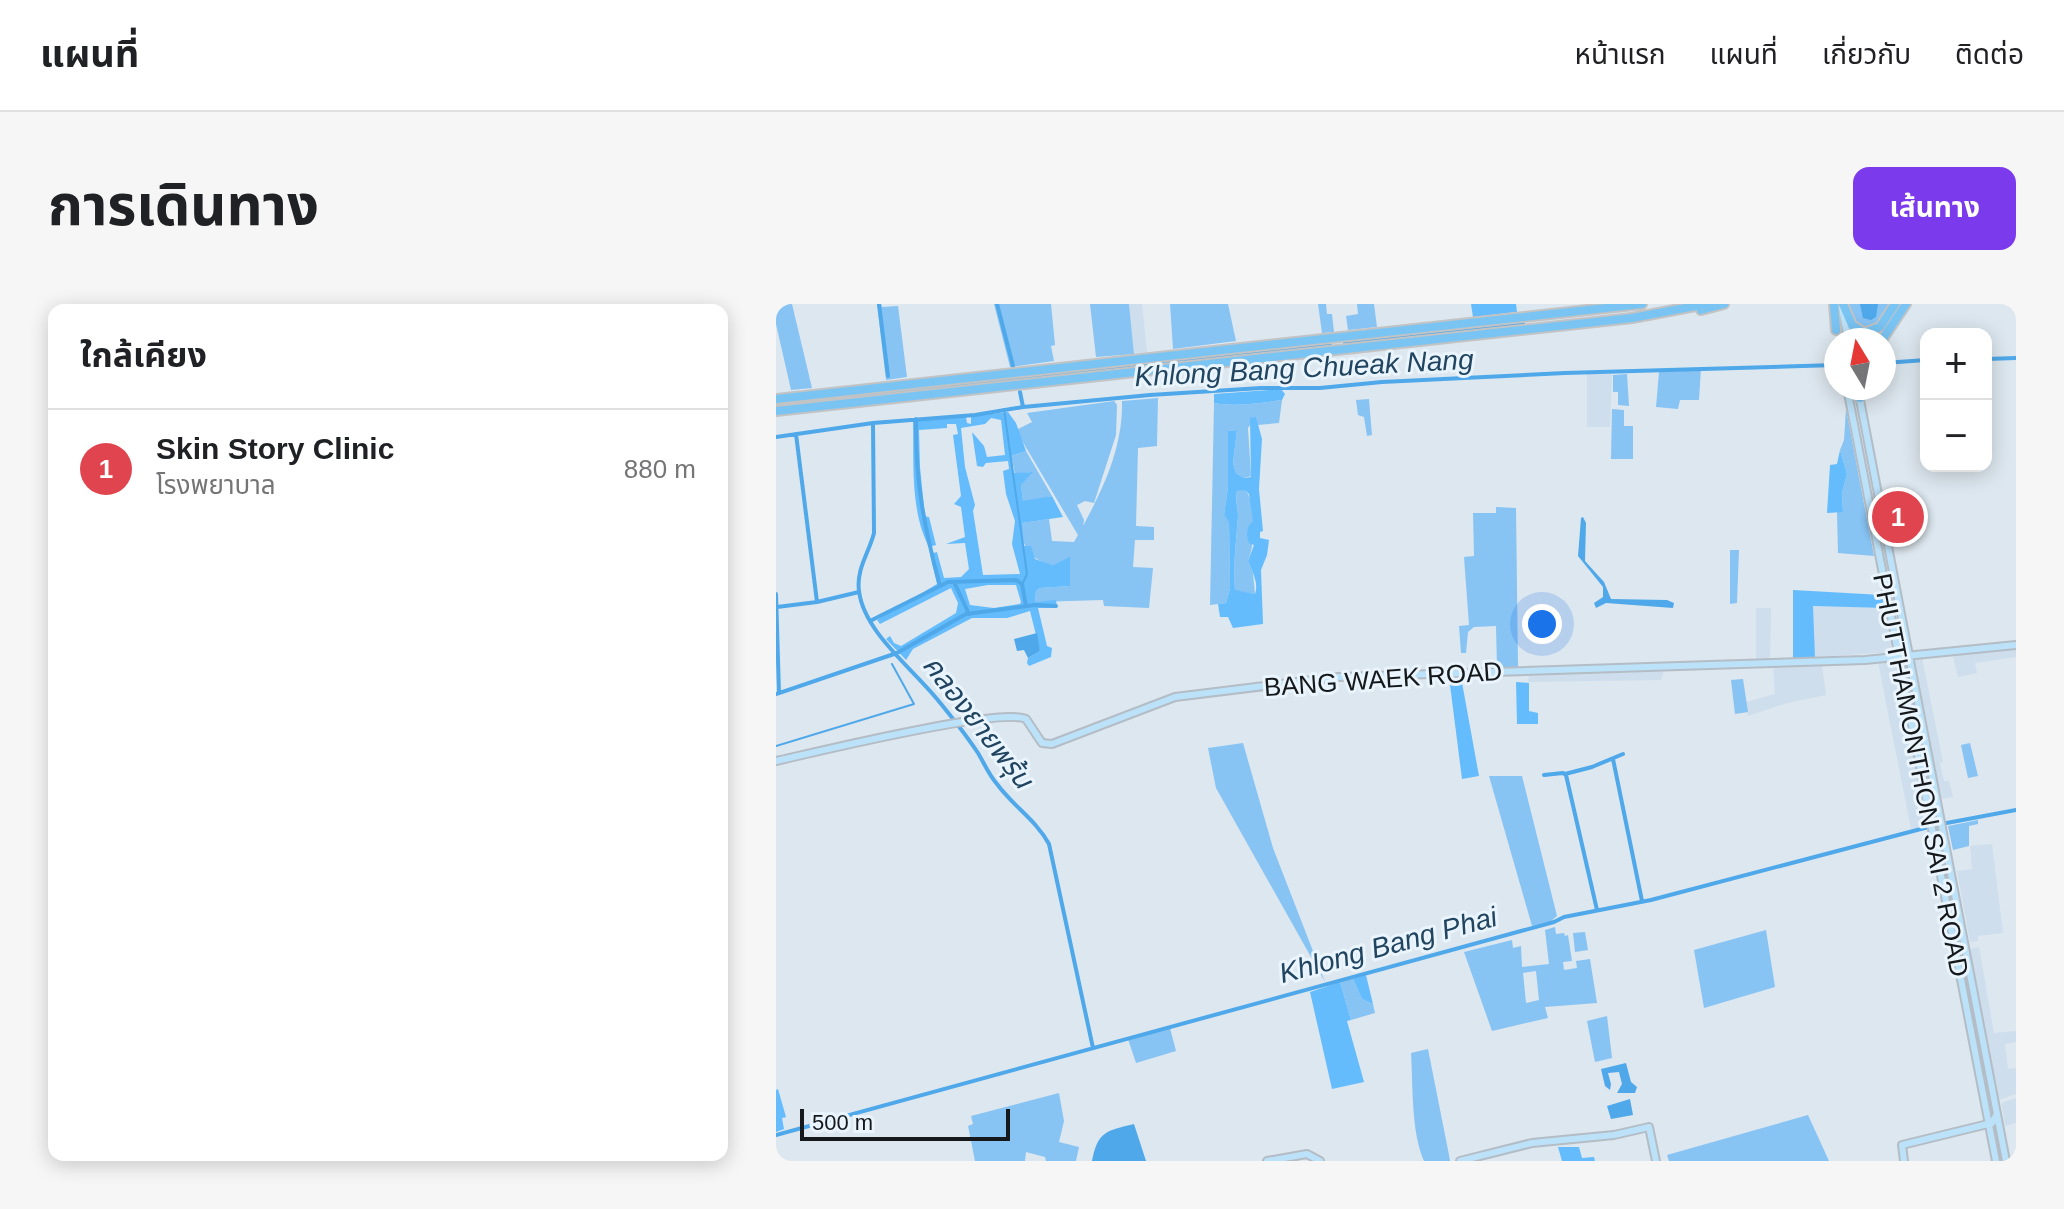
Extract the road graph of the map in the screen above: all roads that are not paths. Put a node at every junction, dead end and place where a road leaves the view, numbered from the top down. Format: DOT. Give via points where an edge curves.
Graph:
graph roads {
  1 [pos="1642,304"];
  2 [pos="1706,304"];
  3 [pos="1724,304"];
  4 [pos="1833,304"];
  5 [pos="1842,304"];
  6 [pos="1895,304"];
  7 [pos="1906,304"];
  8 [pos="1540,315"];
  9 [pos="1527,317"];
  10 [pos="1642,317"];
  11 [pos="1541,328"];
  12 [pos="1836,328"];
  13 [pos="1846,328"];
  14 [pos="1890,328"];
  15 [pos="1529,330"];
  16 [pos="1337,337"];
  17 [pos="1338,350"];
  18 [pos="776,399"];
  19 [pos="1849,400"];
  20 [pos="1860,400"];
  21 [pos="776,411"];
  22 [pos="1885,528"];
  23 [pos="1874,531"];
  24 [pos="2016,645"];
  25 [pos="1909,657"];
  26 [pos="1899,658"];
  27 [pos="776,761"];
  28 [pos="1930,764"];
  29 [pos="1920,766"];
  30 [pos="1992,1089"];
  31 [pos="1981,1090"];
  32 [pos="1997,1114"];
  33 [pos="1988,1123"];
  34 [pos="1267,1161"];
  35 [pos="1320,1161"];
  36 [pos="1460,1161"];
  37 [pos="1656,1161"];
  38 [pos="1904,1161"];
  39 [pos="1996,1161"];
  40 [pos="2006,1161"];
  1 -- 8 [label="main road"];
  2 -- 10 [label="main road"];
  3 -- 10 [label="main road"];
  4 -- 12 [label="main road"];
  5 -- 6 [label="main road" via="1858,331 1871,332"];
  5 -- 13 [label="main road"];
  7 -- 14 [label="main road"];
  8 -- 9 [label="main road"];
  8 -- 11 [label="main road" via="1535,321"];
  9 -- 15 [label="main road"];
  9 -- 16 [label="main road"];
  10 -- 11 [label="main road"];
  11 -- 15 [label="main road"];
  15 -- 17 [label="main road"];
  16 -- 17 [label="main road"];
  16 -- 18 [label="main road"];
  17 -- 21 [label="main road"];
  19 -- 23 [label="main road, PHUTTHAMONTHON SAI 2 ROAD"];
  20 -- 22 [label="main road, PHUTTHAMONTHON SAI 2 ROAD"];
  22 -- 23 [label="main road"];
  22 -- 25 [label="main road, PHUTTHAMONTHON SAI 2 ROAD"];
  23 -- 26 [label="main road, PHUTTHAMONTHON SAI 2 ROAD"];
  24 -- 25 [label="main road, BANG WAEK ROAD"];
  25 -- 26 [label="main road, BANG WAEK ROAD"];
  25 -- 28 [label="main road, PHUTTHAMONTHON SAI 2 ROAD"];
  26 -- 27 [label="main road, BANG WAEK ROAD" via="1334,678 1175,697 1048,744 1022,717 948,725"];
  26 -- 29 [label="main road, PHUTTHAMONTHON SAI 2 ROAD"];
  28 -- 29 [label="main road"];
  28 -- 30 [label="main road, PHUTTHAMONTHON SAI 2 ROAD"];
  29 -- 31 [label="main road, PHUTTHAMONTHON SAI 2 ROAD"];
  30 -- 31 [label="main road"];
  30 -- 32 [label="main road, PHUTTHAMONTHON SAI 2 ROAD"];
  31 -- 33 [label="main road, PHUTTHAMONTHON SAI 2 ROAD"];
  32 -- 33 [label="main road"];
  32 -- 40 [label="main road, PHUTTHAMONTHON SAI 2 ROAD"];
  33 -- 38 [label="main road" via="1902,1145"];
  33 -- 39 [label="main road, PHUTTHAMONTHON SAI 2 ROAD"];
  34 -- 35 [label="main road" via="1307,1154"];
  36 -- 37 [label="main road" via="1525,1144 1649,1127"];
}
